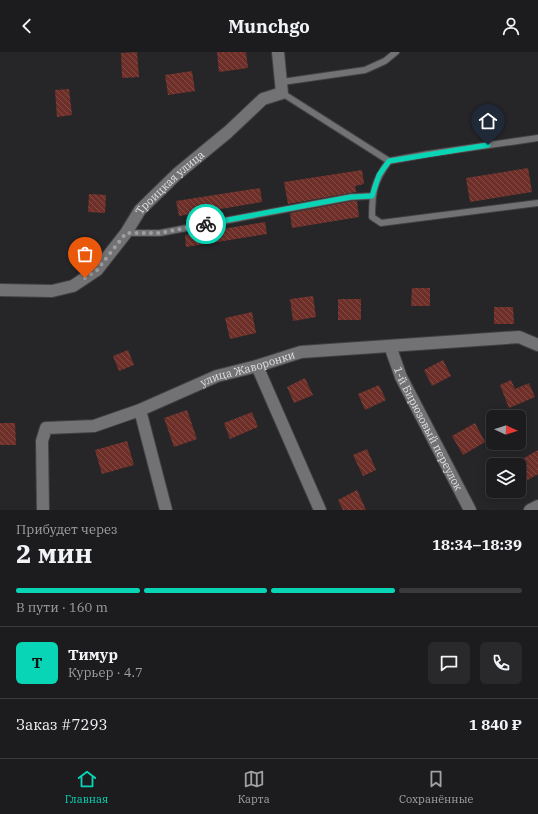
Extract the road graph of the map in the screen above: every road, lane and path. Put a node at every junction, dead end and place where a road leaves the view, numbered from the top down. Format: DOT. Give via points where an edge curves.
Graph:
graph roads {
  1 [pos="278,52"];
  2 [pos="396,52"];
  3 [pos="282,88"];
  4 [pos="538,138"];
  5 [pos="389,161"];
  6 [pos="372,196"];
  7 [pos="538,203"];
  8 [pos="126,233"];
  9 [pos="0,290"];
  10 [pos="538,345"];
  11 [pos="390,346"];
  12 [pos="257,366"];
  13 [pos="140,410"];
  14 [pos="538,506"];
  15 [pos="43,510"];
  16 [pos="166,510"];
  17 [pos="320,510"];
  18 [pos="470,510"];
  19 [pos="530,510"];
  1 -- 3 [label="street"];
  2 -- 3 [label="lane" via="385,61 365,70"];
  3 -- 5 [label="lane"];
  3 -- 8 [label="street, Троицкая улица" via="263,99 177,174 140,210"];
  4 -- 5 [label="lane"];
  5 -- 6 [label="lane" via="379,175"];
  6 -- 7 [label="lane" via="372,217 381,223"];
  6 -- 8 [label="lane" via="351,197 160,233"];
  8 -- 9 [label="street, Троицкая улица" via="97,270 73,286 52,291"];
  10 -- 11 [label="street, улица Жаворонки" via="519,337"];
  11 -- 12 [label="street, улица Жаворонки" via="302,352"];
  11 -- 18 [label="street, 1-й Бирюзовый переулок" via="401,377"];
  12 -- 13 [label="street, улица Жаворонки" via="217,376"];
  12 -- 17 [label="street"];
  13 -- 15 [label="street, улица Жаворонки" via="94,426 46,428 42,441"];
  13 -- 16 [label="street"];
  14 -- 19 [label="street"];
}
